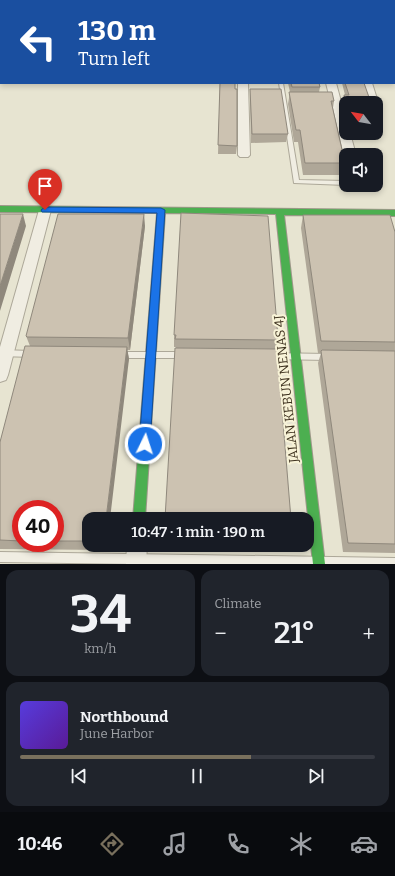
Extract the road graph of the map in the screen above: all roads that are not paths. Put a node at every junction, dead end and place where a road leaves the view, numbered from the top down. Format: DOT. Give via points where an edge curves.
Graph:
graph roads {
  1 [pos="243,84"];
  2 [pos="281,84"];
  3 [pos="331,84"];
  4 [pos="367,84"];
  5 [pos="371,96"];
  6 [pos="284,100"];
  7 [pos="291,100"];
  8 [pos="348,148"];
  9 [pos="244,155"];
  10 [pos="339,183"];
  11 [pos="0,209"];
  12 [pos="45,210"];
  13 [pos="161,210"];
  14 [pos="280,212"];
  15 [pos="395,213"];
  16 [pos="3,353"];
  17 [pos="44,354"];
  18 [pos="113,355"];
  19 [pos="151,355"];
  20 [pos="189,356"];
  21 [pos="258,356"];
  22 [pos="296,357"];
  23 [pos="334,357"];
  24 [pos="0,375"];
  25 [pos="140,512"];
  26 [pos="137,556"];
  27 [pos="0,557"];
  28 [pos="319,563"];
  29 [pos="395,563"];
  1 -- 9 [label="street"];
  2 -- 6 [label="lane"];
  3 -- 8 [label="street" via="332,100"];
  4 -- 5 [label="street"];
  6 -- 7 [label="lane"];
  6 -- 10 [label="lane" via="296,182"];
  11 -- 12 [label="street"];
  12 -- 13 [label="street"];
  12 -- 16 [label="street"];
  13 -- 14 [label="street"];
  13 -- 19 [label="street"];
  14 -- 15 [label="street"];
  14 -- 22 [label="street, JALAN KEBUN NENAS 4J"];
  16 -- 17 [label="lane"];
  16 -- 24 [label="street"];
  18 -- 19 [label="lane"];
  19 -- 20 [label="lane"];
  19 -- 25 [label="street"];
  21 -- 22 [label="lane"];
  22 -- 23 [label="lane"];
  22 -- 28 [label="street, JALAN KEBUN NENAS 4J"];
  26 -- 27 [label="lane"];
  26 -- 28 [label="lane"];
  28 -- 29 [label="lane"];
}
